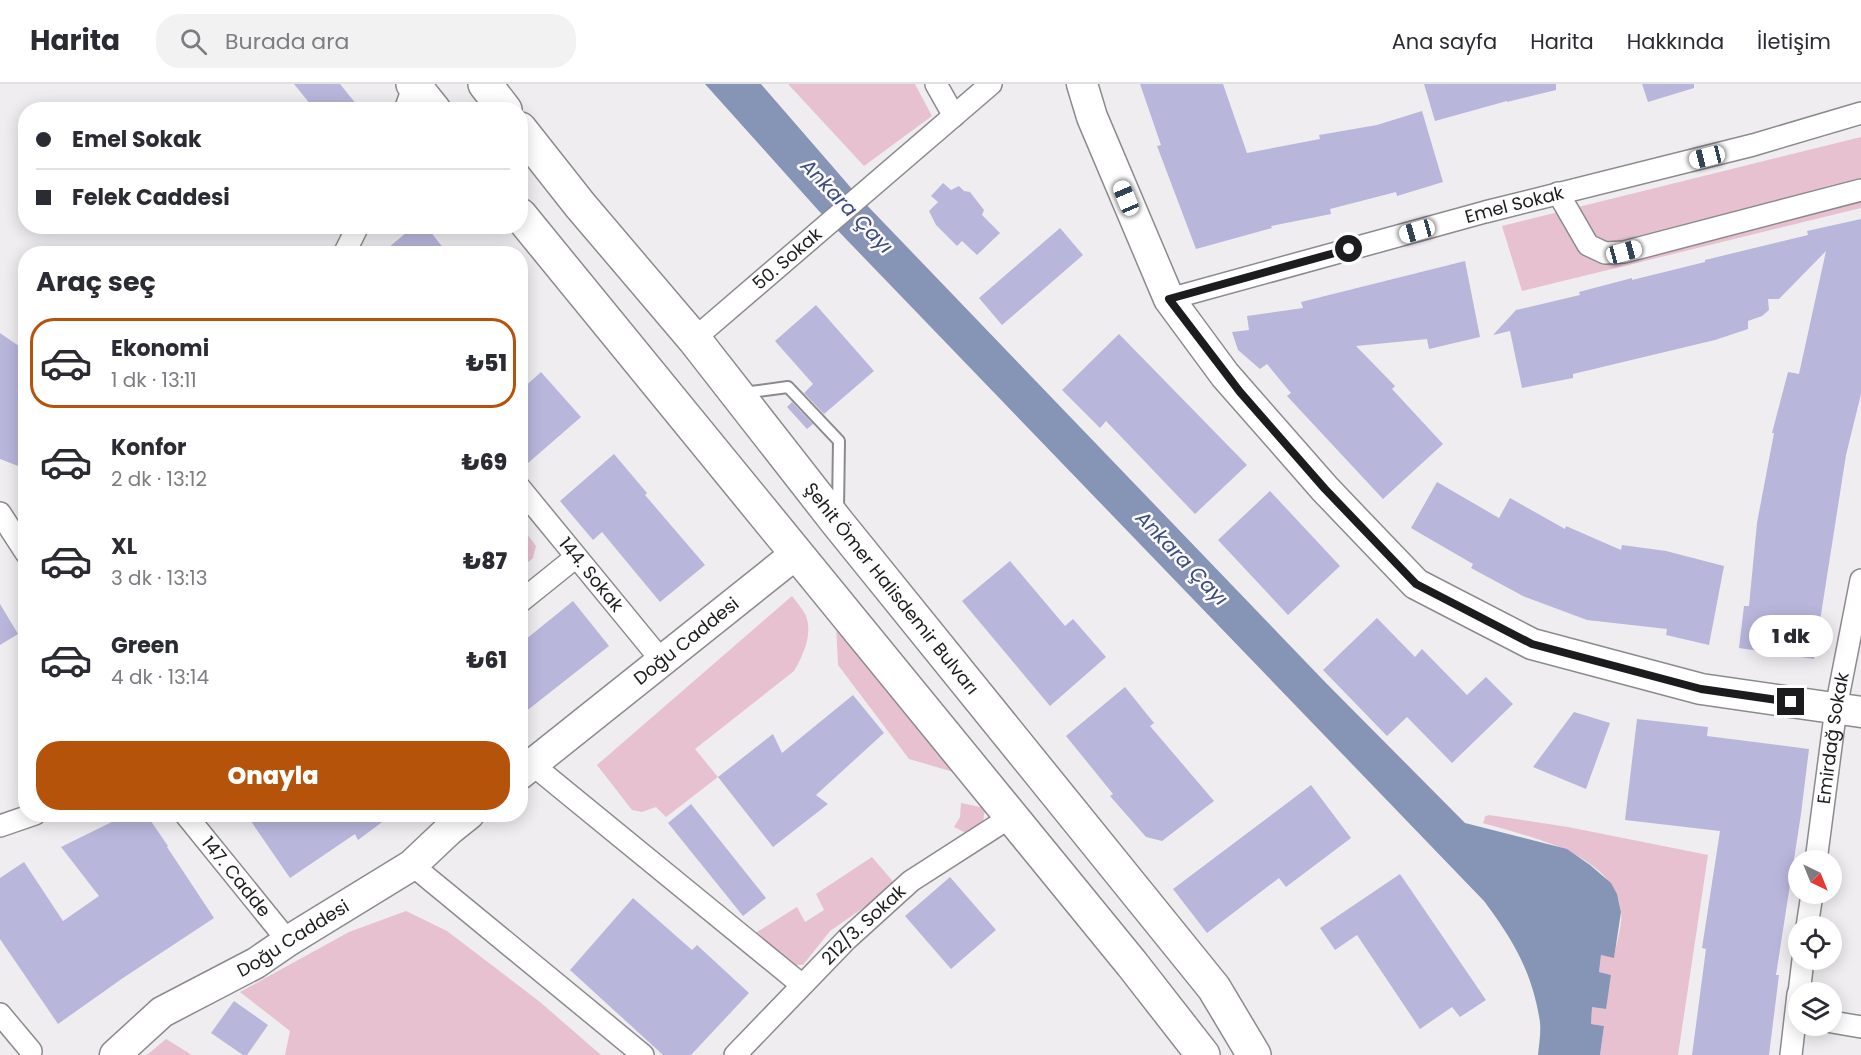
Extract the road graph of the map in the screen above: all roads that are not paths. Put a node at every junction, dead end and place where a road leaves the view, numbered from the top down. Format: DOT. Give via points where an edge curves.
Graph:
graph roads {
  1 [pos="485,84"];
  2 [pos="936,84"];
  3 [pos="991,84"];
  4 [pos="1082,84"];
  5 [pos="499,102"];
  6 [pos="1861,113"];
  7 [pos="954,116"];
  8 [pos="528,139"];
  9 [pos="1861,190"];
  10 [pos="1558,194"];
  11 [pos="528,225"];
  12 [pos="1169,299"];
  13 [pos="694,339"];
  14 [pos="737,394"];
  15 [pos="528,498"];
  16 [pos="837,522"];
  17 [pos="9,524"];
  18 [pos="18,539"];
  19 [pos="797,553"];
  20 [pos="576,557"];
  21 [pos="1861,580"];
  22 [pos="528,596"];
  23 [pos="662,661"];
  24 [pos="1849,710"];
  25 [pos="528,768"];
  26 [pos="528,770"];
  27 [pos="1012,816"];
  28 [pos="18,820"];
  29 [pos="191,822"];
  30 [pos="451,822"];
  31 [pos="0,826"];
  32 [pos="1818,850"];
  33 [pos="412,865"];
  34 [pos="288,941"];
  35 [pos="802,986"];
  36 [pos="0,1014"];
  37 [pos="1842,1024"];
  38 [pos="1861,1027"];
  39 [pos="1794,1036"];
  40 [pos="31,1051"];
  41 [pos="115,1055"];
  42 [pos="643,1055"];
  43 [pos="735,1055"];
  44 [pos="1203,1055"];
  45 [pos="1254,1055"];
  46 [pos="1791,1055"];
  1 -- 5 [label="highway"];
  2 -- 7 [label="street"];
  3 -- 7 [label="street, 50. Sokak"];
  4 -- 12 [label="street" via="1092,117"];
  6 -- 10 [label="street, Emel Sokak" via="1753,145"];
  7 -- 13 [label="street, 50. Sokak"];
  8 -- 13 [label="highway, Şehit Ömer Halisdemir Bulvarı"];
  9 -- 10 [label="street" via="1624,252 1605,253 1588,245"];
  10 -- 12 [label="street, Emel Sokak"];
  11 -- 19 [label="highway"];
  12 -- 24 [label="street" via="1241,393 1416,584 1532,644 1701,689"];
  13 -- 14 [label="highway, Şehit Ömer Halisdemir Bulvarı"];
  14 -- 16 [label="highway, Şehit Ömer Halisdemir Bulvarı"];
  14 -- 16 [label="lane" via="788,387 839,441"];
  15 -- 20 [label="street, 144. Sokak"];
  16 -- 45 [label="highway, Şehit Ömer Halisdemir Bulvarı" via="1214,988"];
  17 -- 18 [label="street"];
  19 -- 23 [label="street, Doğu Caddesi"];
  19 -- 27 [label="highway"];
  20 -- 22 [label="street"];
  20 -- 23 [label="street, 144. Sokak"];
  21 -- 24 [label="street, Emirdağ Sokak"];
  23 -- 25 [label="street, Doğu Caddesi"];
  24 -- 32 [label="street, Emirdağ Sokak"];
  26 -- 35 [label="street"];
  27 -- 35 [label="street, 212/3. Sokak" via="911,881"];
  27 -- 44 [label="highway"];
  28 -- 31 [label="street"];
  29 -- 34 [label="street, 147. Cadde"];
  30 -- 33 [label="street, Doğu Caddesi"];
  33 -- 34 [label="street, Doğu Caddesi"];
  33 -- 42 [label="street"];
  34 -- 41 [label="street, Doğu Caddesi" via="256,963 162,1012"];
  35 -- 43 [label="street, 212/3. Sokak"];
  36 -- 40 [label="street"];
  37 -- 38 [label="street"];
  39 -- 46 [label="street"];
}
